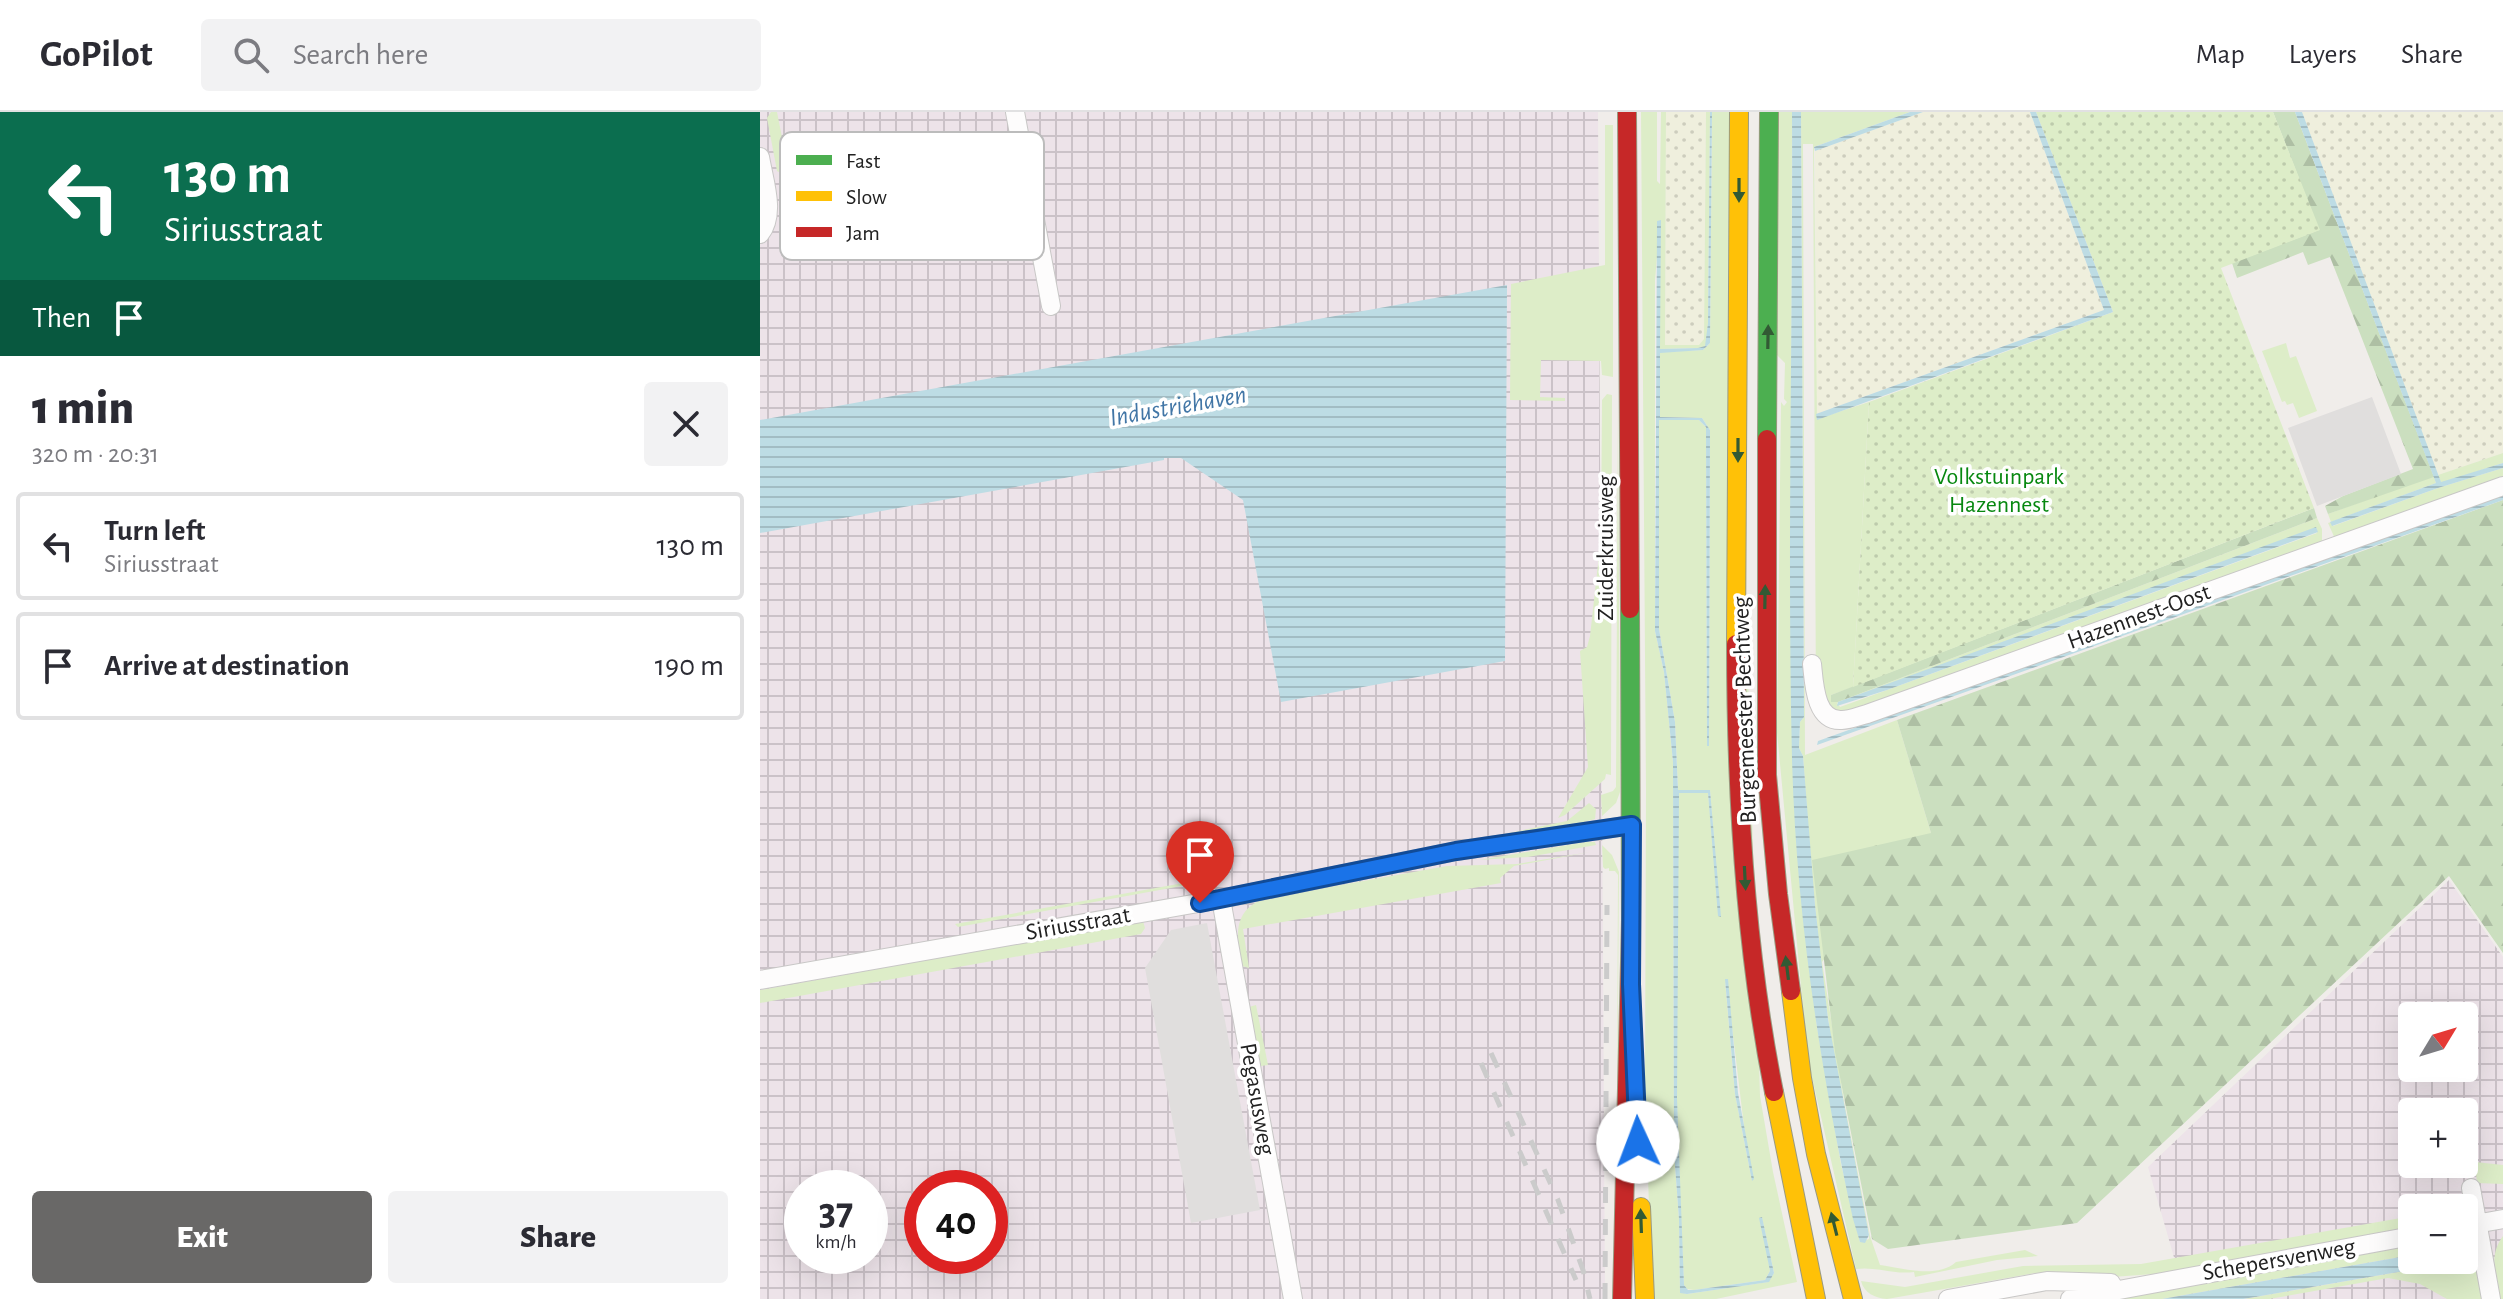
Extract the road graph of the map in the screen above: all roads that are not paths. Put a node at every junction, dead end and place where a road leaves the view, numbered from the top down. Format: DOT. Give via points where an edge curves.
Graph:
graph roads {
  1 [pos="1015,112"];
  2 [pos="1627,112"];
  3 [pos="1739,112"];
  4 [pos="1769,112"];
  5 [pos="1019,132"];
  6 [pos="760,157"];
  7 [pos="760,234"];
  8 [pos="1042,260"];
  9 [pos="1051,306"];
  10 [pos="2503,486"];
  11 [pos="1812,664"];
  12 [pos="1632,825"];
  13 [pos="1221,899"];
  14 [pos="760,980"];
  15 [pos="1631,984"];
  16 [pos="2471,1188"];
  17 [pos="2471,1194"];
  18 [pos="2503,1219"];
  19 [pos="2478,1224"];
  20 [pos="2398,1239"];
  21 [pos="2478,1251"];
  22 [pos="2145,1284"];
  23 [pos="1293,1299"];
  24 [pos="1622,1299"];
  25 [pos="1645,1299"];
  26 [pos="1816,1299"];
  27 [pos="1853,1299"];
  28 [pos="1948,1299"];
  29 [pos="2070,1299"];
  30 [pos="2491,1299"];
  1 -- 5 [label="street"];
  2 -- 12 [label="main road, Zuiderkruisweg"];
  3 -- 26 [label="main road, Burgemeester Bechtweg, one-way" via="1736,713 1746,893 1772,1082"];
  27 -- 4 [label="main road, Burgemeester Bechtweg, one-way" via="1802,1078 1767,775"];
  6 -- 7 [label="street" via="768,208"];
  8 -- 9 [label="street"];
  10 -- 11 [label="street, Hazennest-Oost" via="1867,714 1839,721 1825,715 1815,695"];
  12 -- 13 [label="street, Siriusstraat" via="1456,851"];
  12 -- 15 [label="main road, Zuiderkruisweg"];
  13 -- 14 [label="street, Siriusstraat"];
  13 -- 23 [label="street, Pegasusweg"];
  15 -- 24 [label="main road, Zuiderkruisweg"];
  25 -- 15 [label="main road, Zuiderkruisweg, one-way"];
  16 -- 17 [label="street"];
  18 -- 19 [label="street"];
  20 -- 22 [label="street, Schepersvenweg"];
  21 -- 30 [label="street"];
  22 -- 28 [label="street, Schepersvenweg" via="2047,1281"];
  22 -- 29 [label="street, Schepersvenweg"];
}
